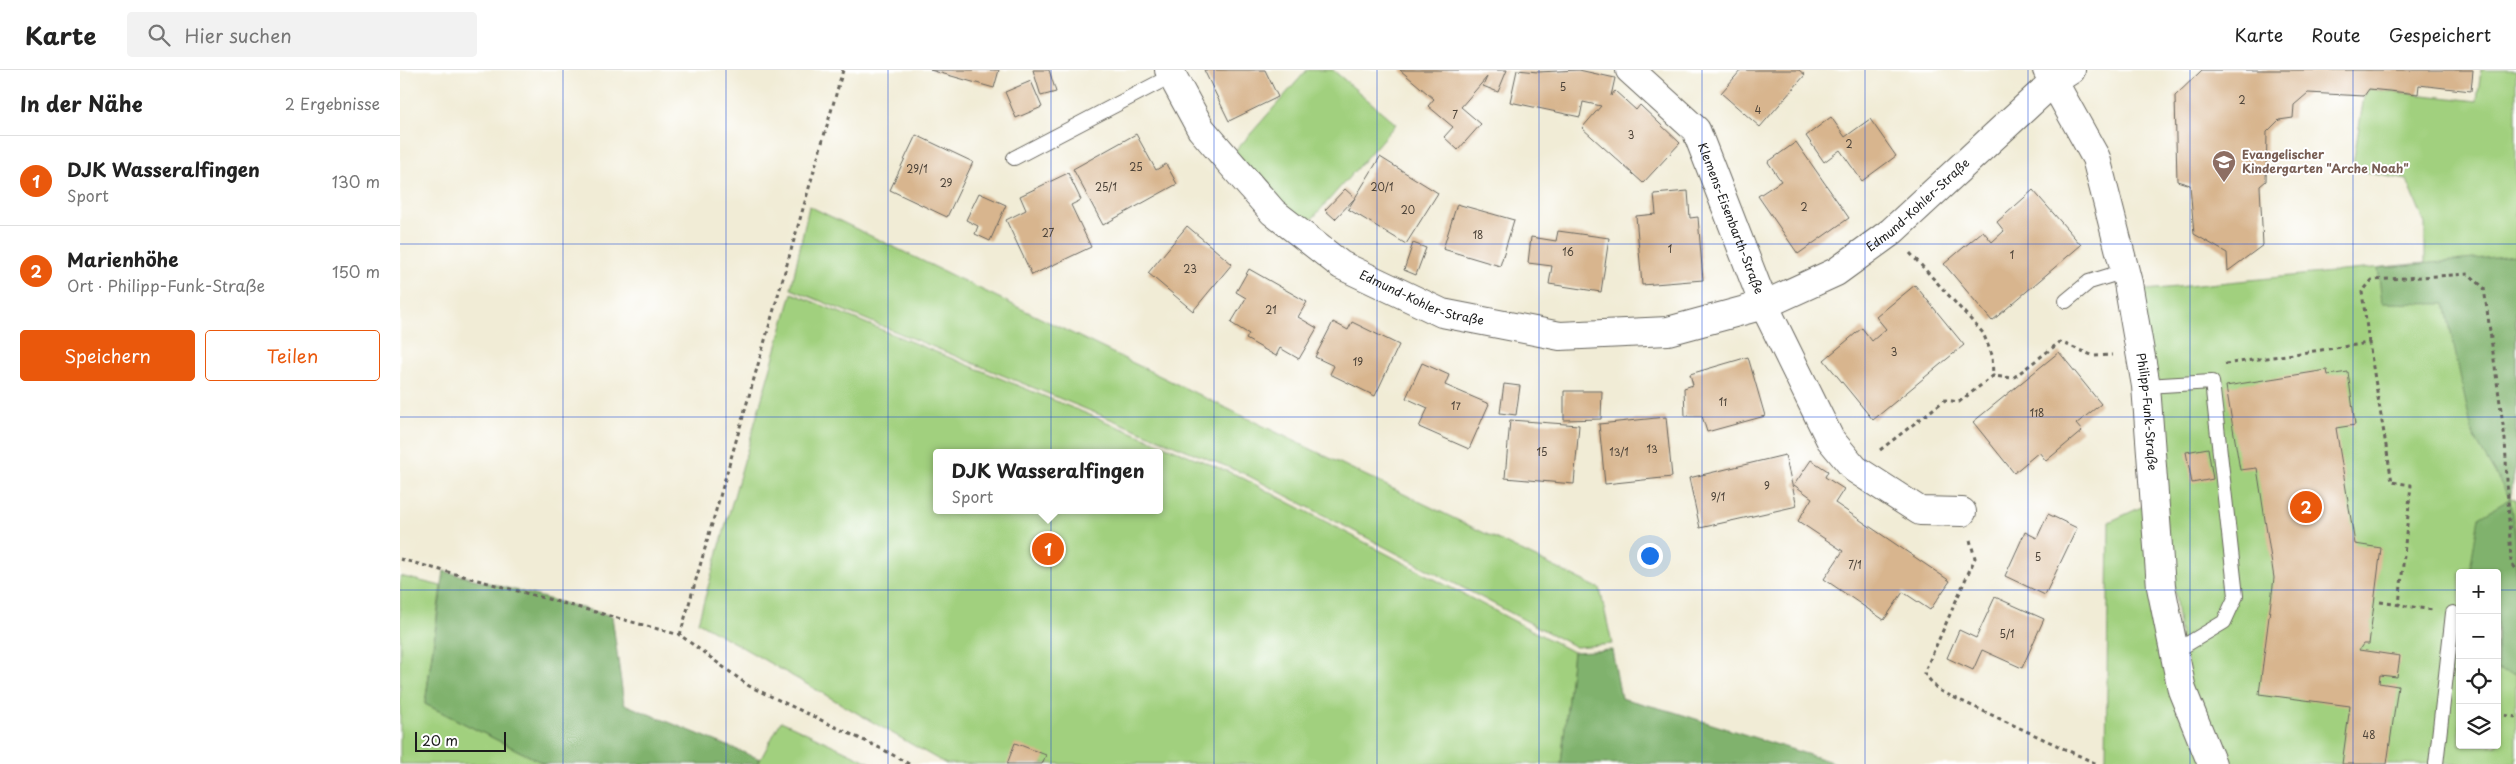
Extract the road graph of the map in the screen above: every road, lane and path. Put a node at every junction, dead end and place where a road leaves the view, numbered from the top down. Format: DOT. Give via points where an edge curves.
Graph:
graph roads {
  1 [pos="843,70"];
  2 [pos="1630,70"];
  3 [pos="1170,73"];
  4 [pos="2058,74"];
  5 [pos="1014,158"];
  6 [pos="1891,232"];
  7 [pos="2125,271"];
  8 [pos="2066,301"];
  9 [pos="1764,305"];
  10 [pos="2369,343"];
  11 [pos="2140,352"];
  12 [pos="1993,376"];
  13 [pos="2212,382"];
  14 [pos="2146,386"];
  15 [pos="1855,469"];
  16 [pos="1962,512"];
  17 [pos="400,559"];
  18 [pos="2516,569"];
  19 [pos="2380,602"];
  20 [pos="2399,605"];
  21 [pos="2453,613"];
  22 [pos="680,635"];
  23 [pos="2174,652"];
  24 [pos="2501,715"];
  25 [pos="2516,717"];
  26 [pos="909,764"];
  27 [pos="2097,764"];
  28 [pos="2212,764"];
  29 [pos="2436,764"];
  1 -- 22 [label="path"];
  2 -- 9 [label="street, Klemens-Eisenbarth-Straße" via="1696,130"];
  3 -- 5 [label="lane"];
  3 -- 9 [label="street, Edmund-Kohler-Straße" via="1201,129 1273,212 1341,265 1442,314 1560,336 1668,331"];
  4 -- 6 [label="street, Edmund-Kohler-Straße"];
  4 -- 7 [label="street, Philipp-Funk-Straße" via="2096,158"];
  6 -- 9 [label="street, Edmund-Kohler-Straße" via="1836,272"];
  6 -- 12 [label="path" via="1983,333 1992,355"];
  7 -- 8 [label="lane" via="2089,282"];
  7 -- 11 [label="street, Philipp-Funk-Straße"];
  9 -- 15 [label="street" via="1830,439"];
  10 -- 13 [label="path" via="2222,364"];
  10 -- 18 [label="path" via="2362,292 2372,280 2470,274 2484,288 2505,439 2511,562"];
  10 -- 20 [label="path" via="2392,482 2411,485"];
  11 -- 12 [label="path" via="2094,356 2060,342 2013,378"];
  11 -- 14 [label="street, Philipp-Funk-Straße"];
  12 -- 15 [label="path" via="1959,402 1945,400"];
  13 -- 14 [label="lane"];
  13 -- 23 [label="lane" via="2236,596 2224,622"];
  14 -- 23 [label="street, Philipp-Funk-Straße" via="2161,587"];
  15 -- 16 [label="street" via="1920,511"];
  16 -- 27 [label="path" via="1975,558 1924,673 1938,690"];
  17 -- 22 [label="path"];
  19 -- 20 [label="path"];
  20 -- 21 [label="path"];
  21 -- 29 [label="lane"];
  22 -- 26 [label="path" via="749,686"];
  23 -- 28 [label="street, Philipp-Funk-Straße" via="2182,690"];
  24 -- 25 [label="path"];
}
